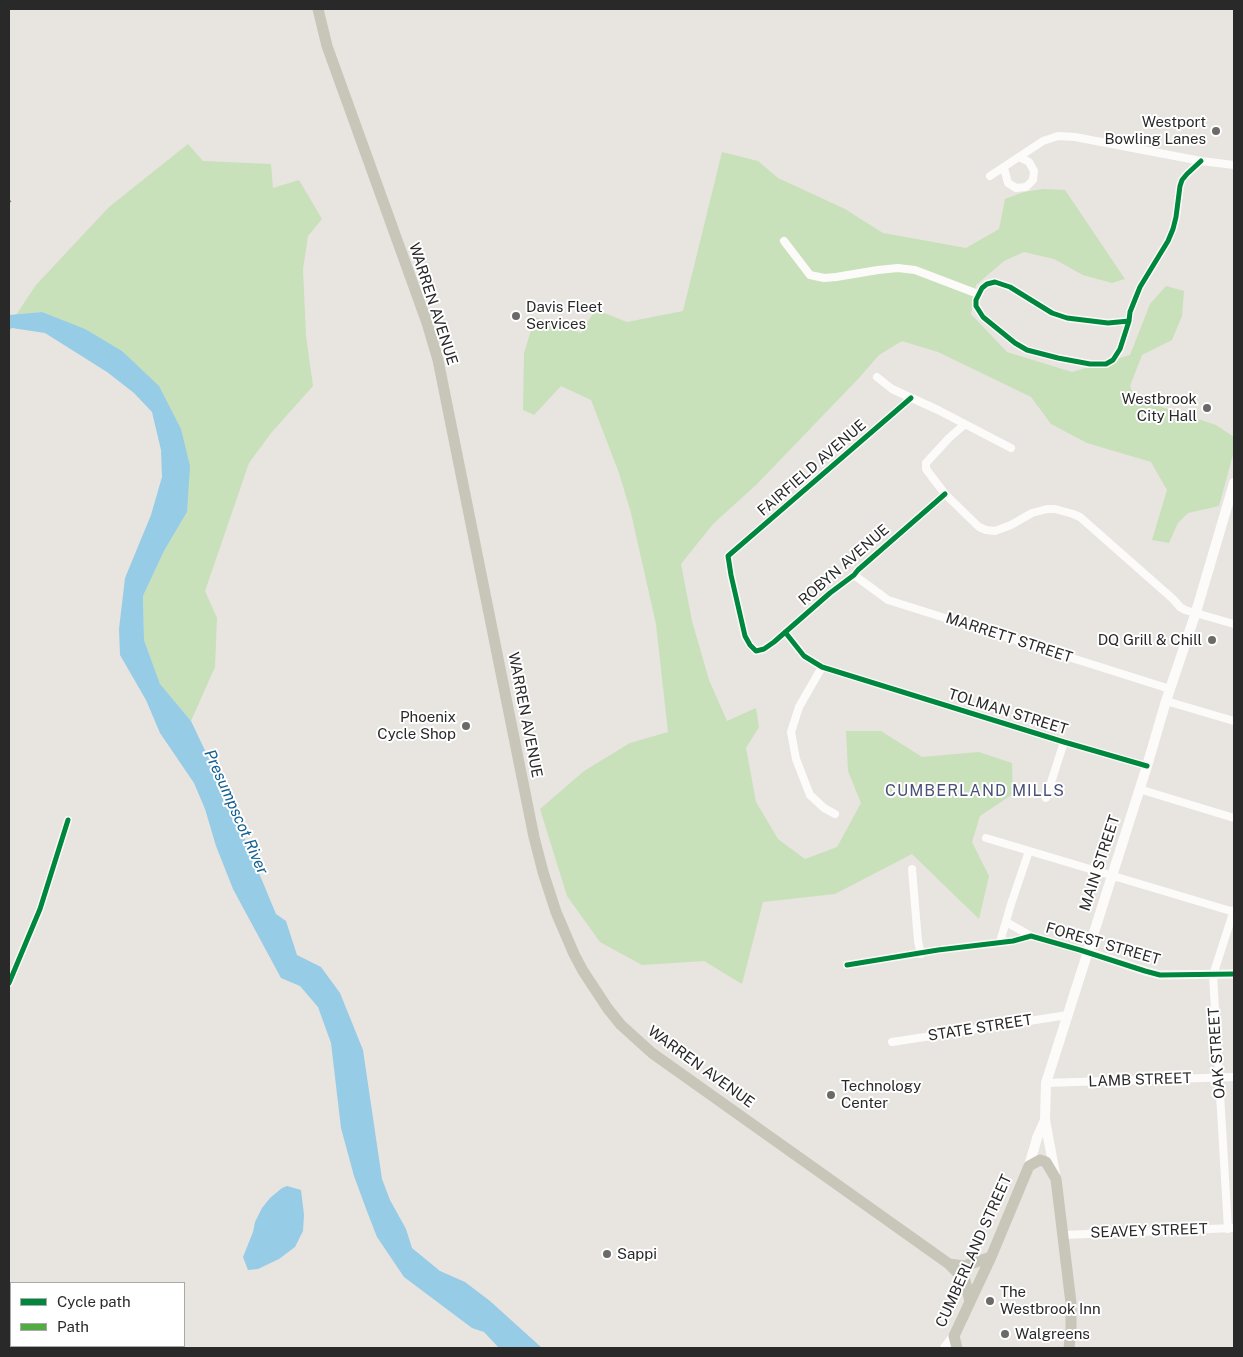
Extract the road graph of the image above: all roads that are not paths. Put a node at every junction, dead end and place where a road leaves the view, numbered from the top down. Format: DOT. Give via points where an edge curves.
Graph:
graph roads {
  1 [pos="318,9"];
  2 [pos="1019,158"];
  3 [pos="1201,161"];
  4 [pos="1234,165"];
  5 [pos="1004,168"];
  6 [pos="990,176"];
  7 [pos="784,241"];
  8 [pos="978,294"];
  9 [pos="1129,321"];
  10 [pos="877,376"];
  11 [pos="911,398"];
  12 [pos="965,424"];
  13 [pos="1011,448"];
  14 [pos="1234,483"];
  15 [pos="945,494"];
  16 [pos="1231,508"];
  17 [pos="854,575"];
  18 [pos="1196,612"];
  19 [pos="1234,624"];
  20 [pos="785,632"];
  21 [pos="756,651"];
  22 [pos="822,667"];
  23 [pos="1170,689"];
  24 [pos="1166,701"];
  25 [pos="1234,721"];
  26 [pos="1064,742"];
  27 [pos="1147,766"];
  28 [pos="1140,789"];
  29 [pos="1046,798"];
  30 [pos="835,814"];
  31 [pos="1234,818"];
  32 [pos="68,820"];
  33 [pos="986,838"];
  34 [pos="1029,851"];
  35 [pos="912,869"];
  36 [pos="1112,875"];
  37 [pos="1234,911"];
  38 [pos="1006,922"];
  39 [pos="1031,936"];
  40 [pos="1000,942"];
  41 [pos="1088,952"];
  42 [pos="921,954"];
  43 [pos="847,966"];
  44 [pos="1234,974"];
  45 [pos="1213,975"];
  46 [pos="9,983"];
  47 [pos="1068,1015"];
  48 [pos="892,1042"];
  49 [pos="1219,1077"];
  50 [pos="1234,1077"];
  51 [pos="1046,1083"];
  52 [pos="1045,1120"];
  53 [pos="1029,1166"];
  54 [pos="1056,1179"];
  55 [pos="1231,1229"];
  56 [pos="1063,1235"];
  57 [pos="991,1257"];
  58 [pos="949,1264"];
  59 [pos="970,1302"];
  60 [pos="954,1336"];
  61 [pos="945,1348"];
  62 [pos="957,1348"];
  63 [pos="1069,1348"];
  1 -- 58 [label="main road, WARREN AVENUE" via="327,46 438,360 534,837 556,912 574,954 608,1009 652,1053"];
  2 -- 3 [label="street" via="1043,141 1058,136"];
  2 -- 5 [label="street"];
  2 -- 5 [label="street" via="1032,166 1034,176 1030,184 1021,188 1012,186 1006,179"];
  3 -- 4 [label="street"];
  3 -- 9 [label="street" via="1182,180 1173,229 1134,299"];
  5 -- 6 [label="street"];
  7 -- 8 [label="street" via="810,275 824,278 898,268 915,270"];
  8 -- 9 [label="street" via="995,282 1067,318 1108,323"];
  8 -- 9 [label="street" via="976,306 979,312 1003,334 1027,350 1058,358 1106,364 1120,349"];
  10 -- 11 [label="street" via="892,389"];
  11 -- 12 [label="street"];
  11 -- 21 [label="street, FAIRFIELD AVENUE" via="728,556 745,636"];
  12 -- 13 [label="street"];
  12 -- 15 [label="street" via="926,463 928,474"];
  14 -- 16 [label="main road, MAIN STREET"];
  15 -- 17 [label="street, ROBYN AVENUE"];
  15 -- 18 [label="street" via="973,522 986,530 995,531 1040,510 1055,509 1080,517 1180,607"];
  16 -- 18 [label="main road, MAIN STREET"];
  17 -- 20 [label="street, ROBYN AVENUE"];
  17 -- 23 [label="street, MARRETT STREET" via="888,600"];
  18 -- 19 [label="street"];
  18 -- 23 [label="main road, MAIN STREET"];
  20 -- 21 [label="street, ROBYN AVENUE"];
  20 -- 22 [label="street, TOLMAN STREET" via="804,656"];
  22 -- 26 [label="street, TOLMAN STREET"];
  22 -- 30 [label="street" via="798,707 791,732 796,758 810,795"];
  23 -- 24 [label="main road, MAIN STREET"];
  24 -- 25 [label="street"];
  24 -- 27 [label="main road, MAIN STREET"];
  26 -- 27 [label="street, TOLMAN STREET"];
  26 -- 29 [label="street"];
  27 -- 28 [label="main road, MAIN STREET"];
  28 -- 31 [label="street"];
  28 -- 36 [label="main road, MAIN STREET"];
  32 -- 46 [label="street" via="40,909"];
  33 -- 34 [label="street"];
  34 -- 36 [label="street"];
  34 -- 38 [label="street"];
  35 -- 42 [label="street"];
  36 -- 37 [label="street"];
  36 -- 41 [label="main road, MAIN STREET"];
  37 -- 45 [label="street, OAK STREET"];
  38 -- 39 [label="street"];
  38 -- 40 [label="street"];
  39 -- 40 [label="street, FOREST STREET"];
  39 -- 41 [label="street, FOREST STREET"];
  40 -- 42 [label="street, FOREST STREET"];
  41 -- 45 [label="street, FOREST STREET" via="1160,974"];
  41 -- 47 [label="main road, MAIN STREET"];
  42 -- 43 [label="street, FOREST STREET"];
  44 -- 45 [label="street, FOREST STREET"];
  45 -- 49 [label="street, OAK STREET"];
  47 -- 48 [label="street, STATE STREET"];
  47 -- 51 [label="main road, MAIN STREET"];
  49 -- 50 [label="street, LAMB STREET"];
  49 -- 51 [label="street, LAMB STREET"];
  49 -- 55 [label="street, OAK STREET"];
  51 -- 52 [label="main road, MAIN STREET"];
  52 -- 53 [label="main road, CUMBERLAND STREET"];
  52 -- 54 [label="main road, MAIN STREET"];
  53 -- 54 [label="main road, CUMBERLAND STREET" via="1040,1160 1046,1162"];
  53 -- 57 [label="main road, CUMBERLAND STREET"];
  54 -- 56 [label="main road, MAIN STREET"];
  55 -- 56 [label="street, SEAVEY STREET"];
  56 -- 63 [label="main road, MAIN STREET" via="1071,1303"];
  57 -- 58 [label="main road" via="964,1266"];
  57 -- 59 [label="main road, CUMBERLAND STREET"];
  58 -- 59 [label="main road, WARREN AVENUE" via="965,1280"];
  59 -- 60 [label="main road, CUMBERLAND STREET"];
  60 -- 61 [label="main road, CUMBERLAND STREET"];
  60 -- 62 [label="main road"];
}
